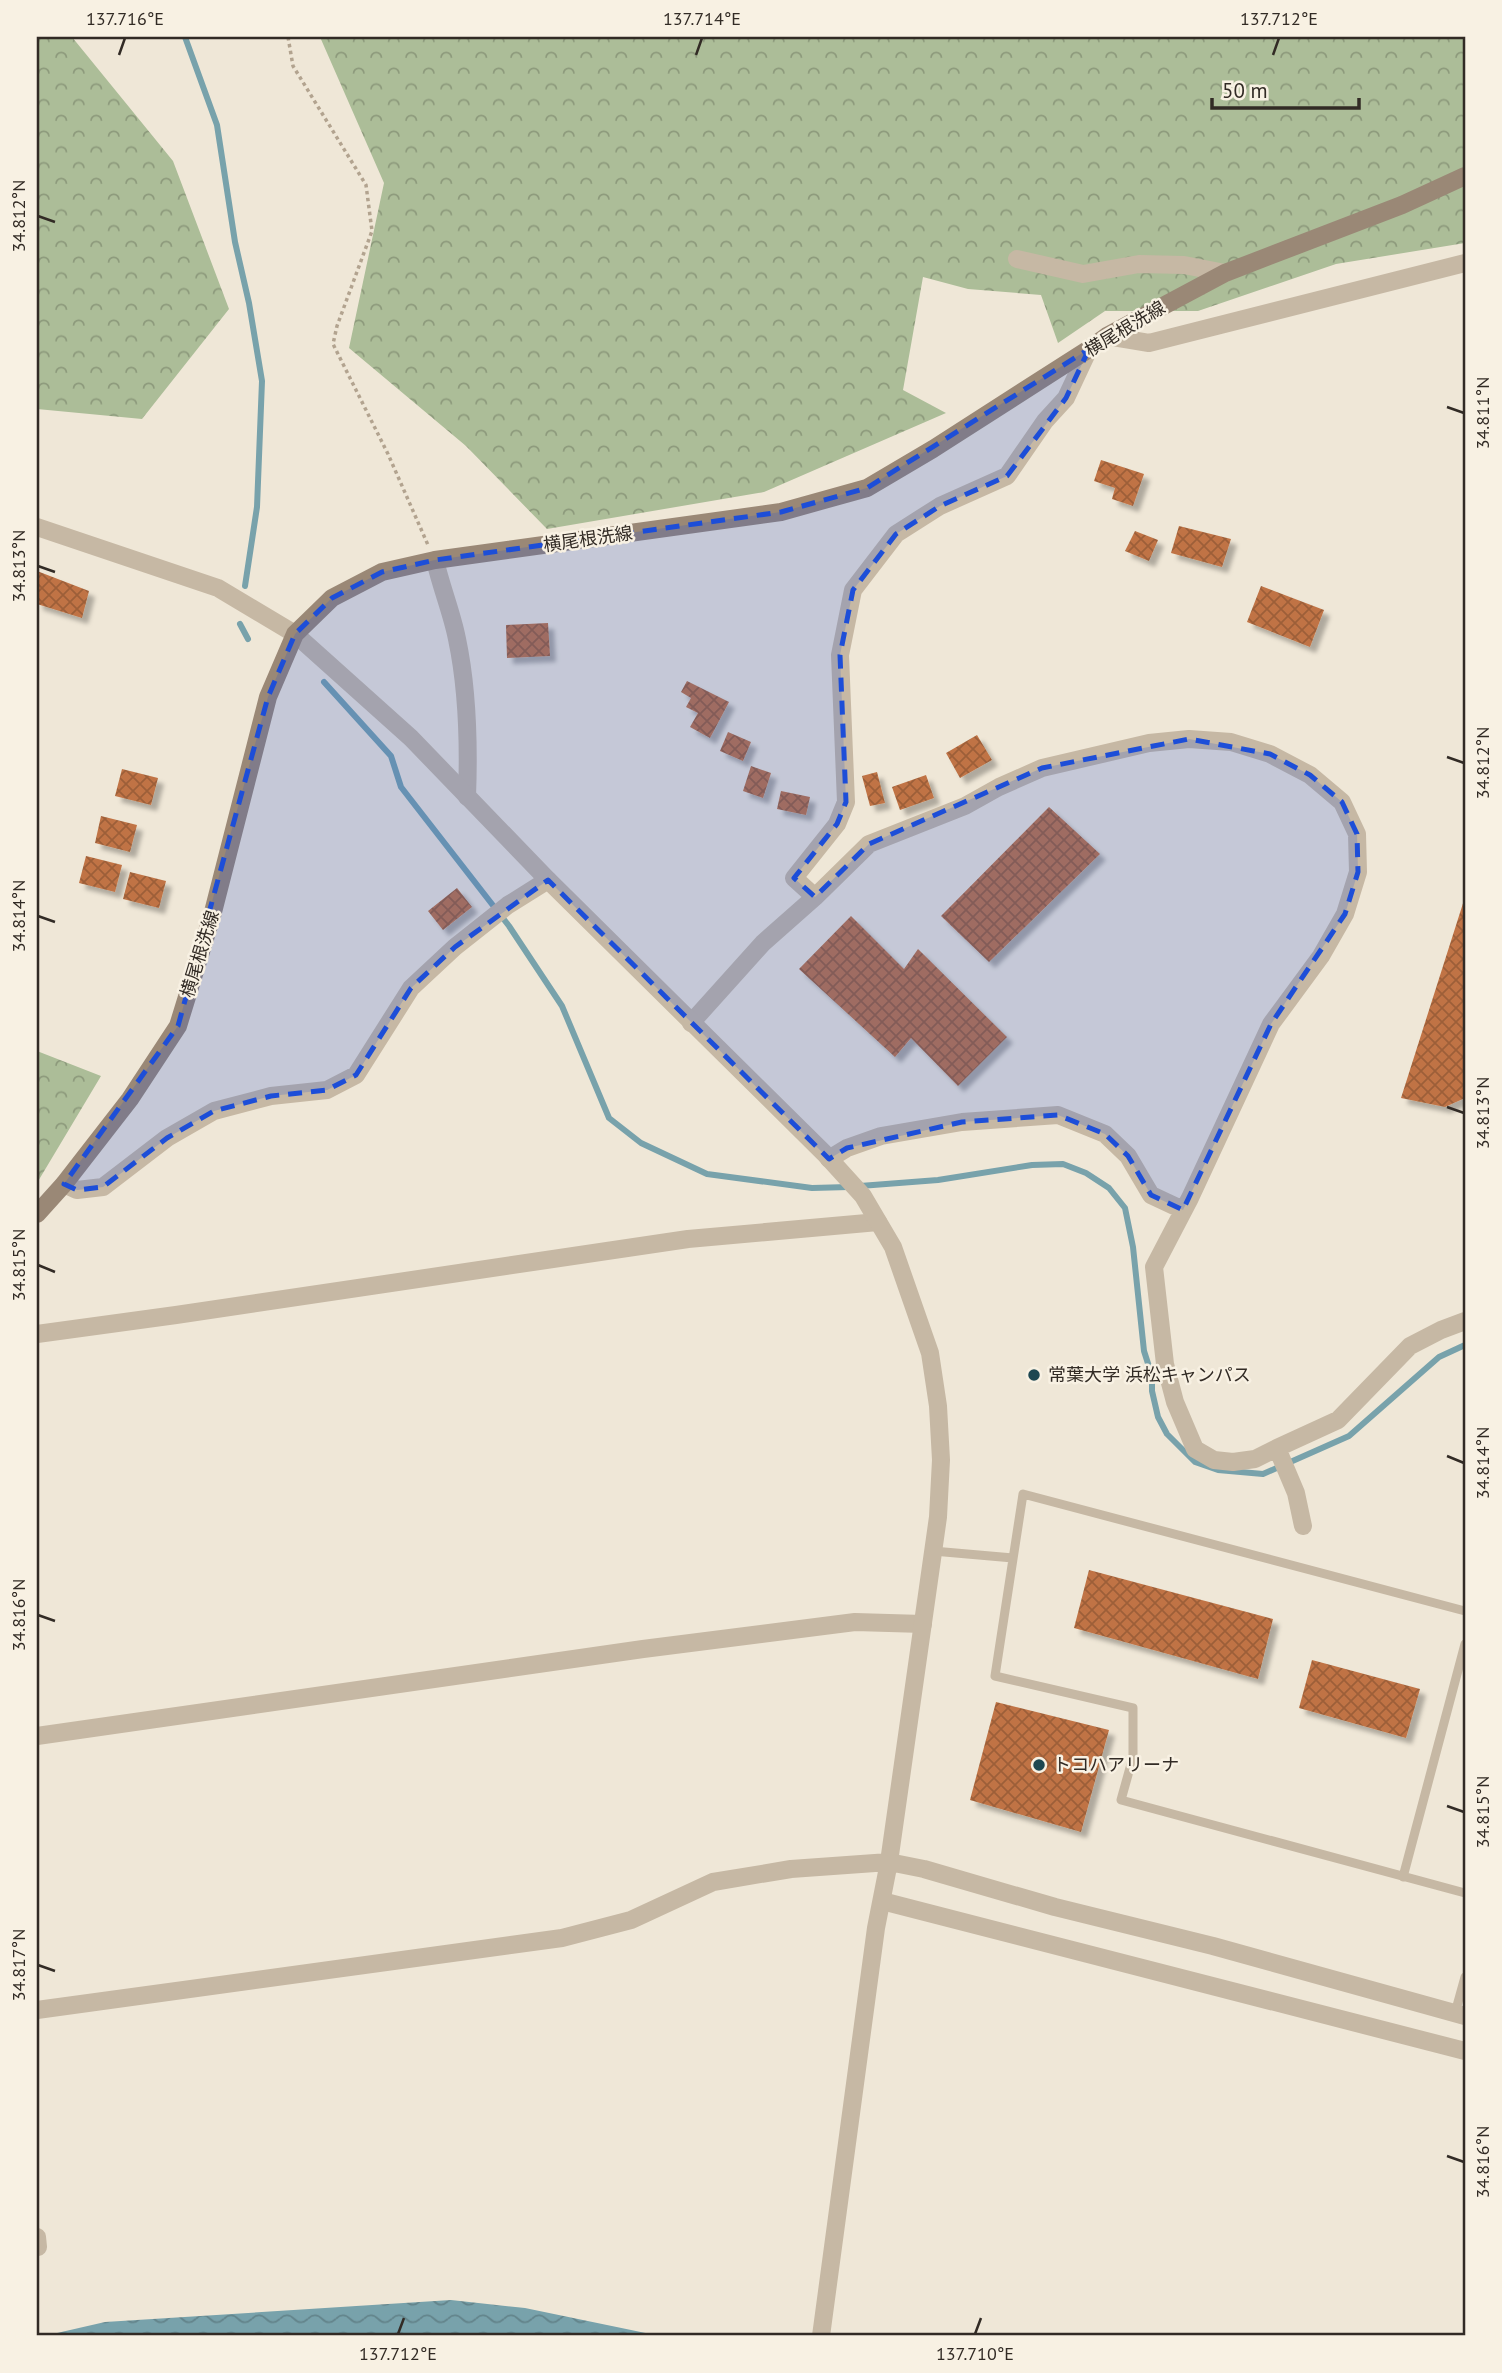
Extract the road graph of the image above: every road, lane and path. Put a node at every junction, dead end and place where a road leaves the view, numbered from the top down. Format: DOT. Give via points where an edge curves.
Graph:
graph roads {
  1 [pos="288,37"];
  2 [pos="1465,176"];
  3 [pos="1017,259"];
  4 [pos="1465,263"];
  5 [pos="1225,273"];
  6 [pos="1107,336"];
  7 [pos="1089,349"];
  8 [pos="37,527"];
  9 [pos="435,561"];
  10 [pos="295,635"];
  11 [pos="467,797"];
  12 [pos="548,880"];
  13 [pos="815,897"];
  14 [pos="691,1023"];
  15 [pos="830,1159"];
  16 [pos="64,1184"];
  17 [pos="1183,1210"];
  18 [pos="37,1214"];
  19 [pos="878,1222"];
  20 [pos="1465,1321"];
  21 [pos="37,1334"];
  22 [pos="1280,1454"];
  23 [pos="1303,1526"];
  24 [pos="933,1551"];
  25 [pos="1013,1558"];
  26 [pos="1465,1611"];
  27 [pos="923,1624"];
  28 [pos="1465,1644"];
  29 [pos="37,1736"];
  30 [pos="889,1862"];
  31 [pos="1403,1877"];
  32 [pos="1465,1893"];
  33 [pos="882,1901"];
  34 [pos="1465,1977"];
  35 [pos="37,2010"];
  36 [pos="1460,2014"];
  37 [pos="1465,2051"];
  38 [pos="821,2336"];
  1 -- 9 [label="path" via="293,66 366,185 372,232 333,344"];
  2 -- 5 [label="main road, 横尾根洗線"];
  3 -- 5 [label="street" via="1083,274 1139,264 1184,265"];
  4 -- 6 [label="street" via="1149,343"];
  5 -- 6 [label="main road, 横尾根洗線"];
  6 -- 7 [label="main road, 横尾根洗線"];
  7 -- 9 [label="main road, 横尾根洗線" via="867,488 781,512"];
  7 -- 13 [label="street" via="1066,398 1007,476 940,506 896,534 853,590 841,655 846,802 837,824 794,878"];
  8 -- 10 [label="street" via="218,588"];
  9 -- 10 [label="main road, 横尾根洗線" via="382,572 332,598"];
  9 -- 11 [label="street" via="463,673 469,740"];
  10 -- 11 [label="street" via="411,738"];
  10 -- 16 [label="main road, 横尾根洗線" via="268,697 212,916 178,1026 130,1099"];
  11 -- 12 [label="street"];
  12 -- 14 [label="street"];
  12 -- 16 [label="street" via="508,905 411,988 356,1075 327,1090 271,1096 214,1111 167,1138 103,1187 77,1190"];
  13 -- 14 [label="street" via="763,943"];
  13 -- 17 [label="street" via="869,844 965,806 1042,768 1149,743 1189,738 1257,750 1310,775 1342,802 1357,834 1358,873 1345,914 1272,1024"];
  14 -- 15 [label="street"];
  15 -- 17 [label="street" via="881,1136 962,1122 1058,1115 1105,1134 1128,1157 1151,1195"];
  15 -- 19 [label="street" via="863,1196"];
  16 -- 18 [label="main road, 横尾根洗線"];
  17 -- 22 [label="street" via="1154,1267 1164,1364 1175,1402 1195,1449 1214,1460 1233,1462"];
  19 -- 21 [label="street" via="688,1239"];
  19 -- 24 [label="street" via="893,1247 930,1353 941,1460"];
  20 -- 22 [label="street" via="1410,1346 1338,1420"];
  22 -- 23 [label="street"];
  24 -- 25 [label="lane"];
  24 -- 27 [label="street"];
  25 -- 26 [label="lane" via="1023,1494"];
  25 -- 31 [label="lane" via="995,1676 1133,1708 1133,1757 1121,1800"];
  27 -- 29 [label="street" via="855,1622"];
  27 -- 30 [label="street"];
  28 -- 31 [label="lane"];
  30 -- 33 [label="street"];
  30 -- 35 [label="street" via="791,1869 713,1882 631,1920 562,1938"];
  30 -- 36 [label="street"];
  31 -- 32 [label="lane"];
  33 -- 37 [label="street"];
  33 -- 38 [label="street"];
  34 -- 36 [label="lane"];
}
